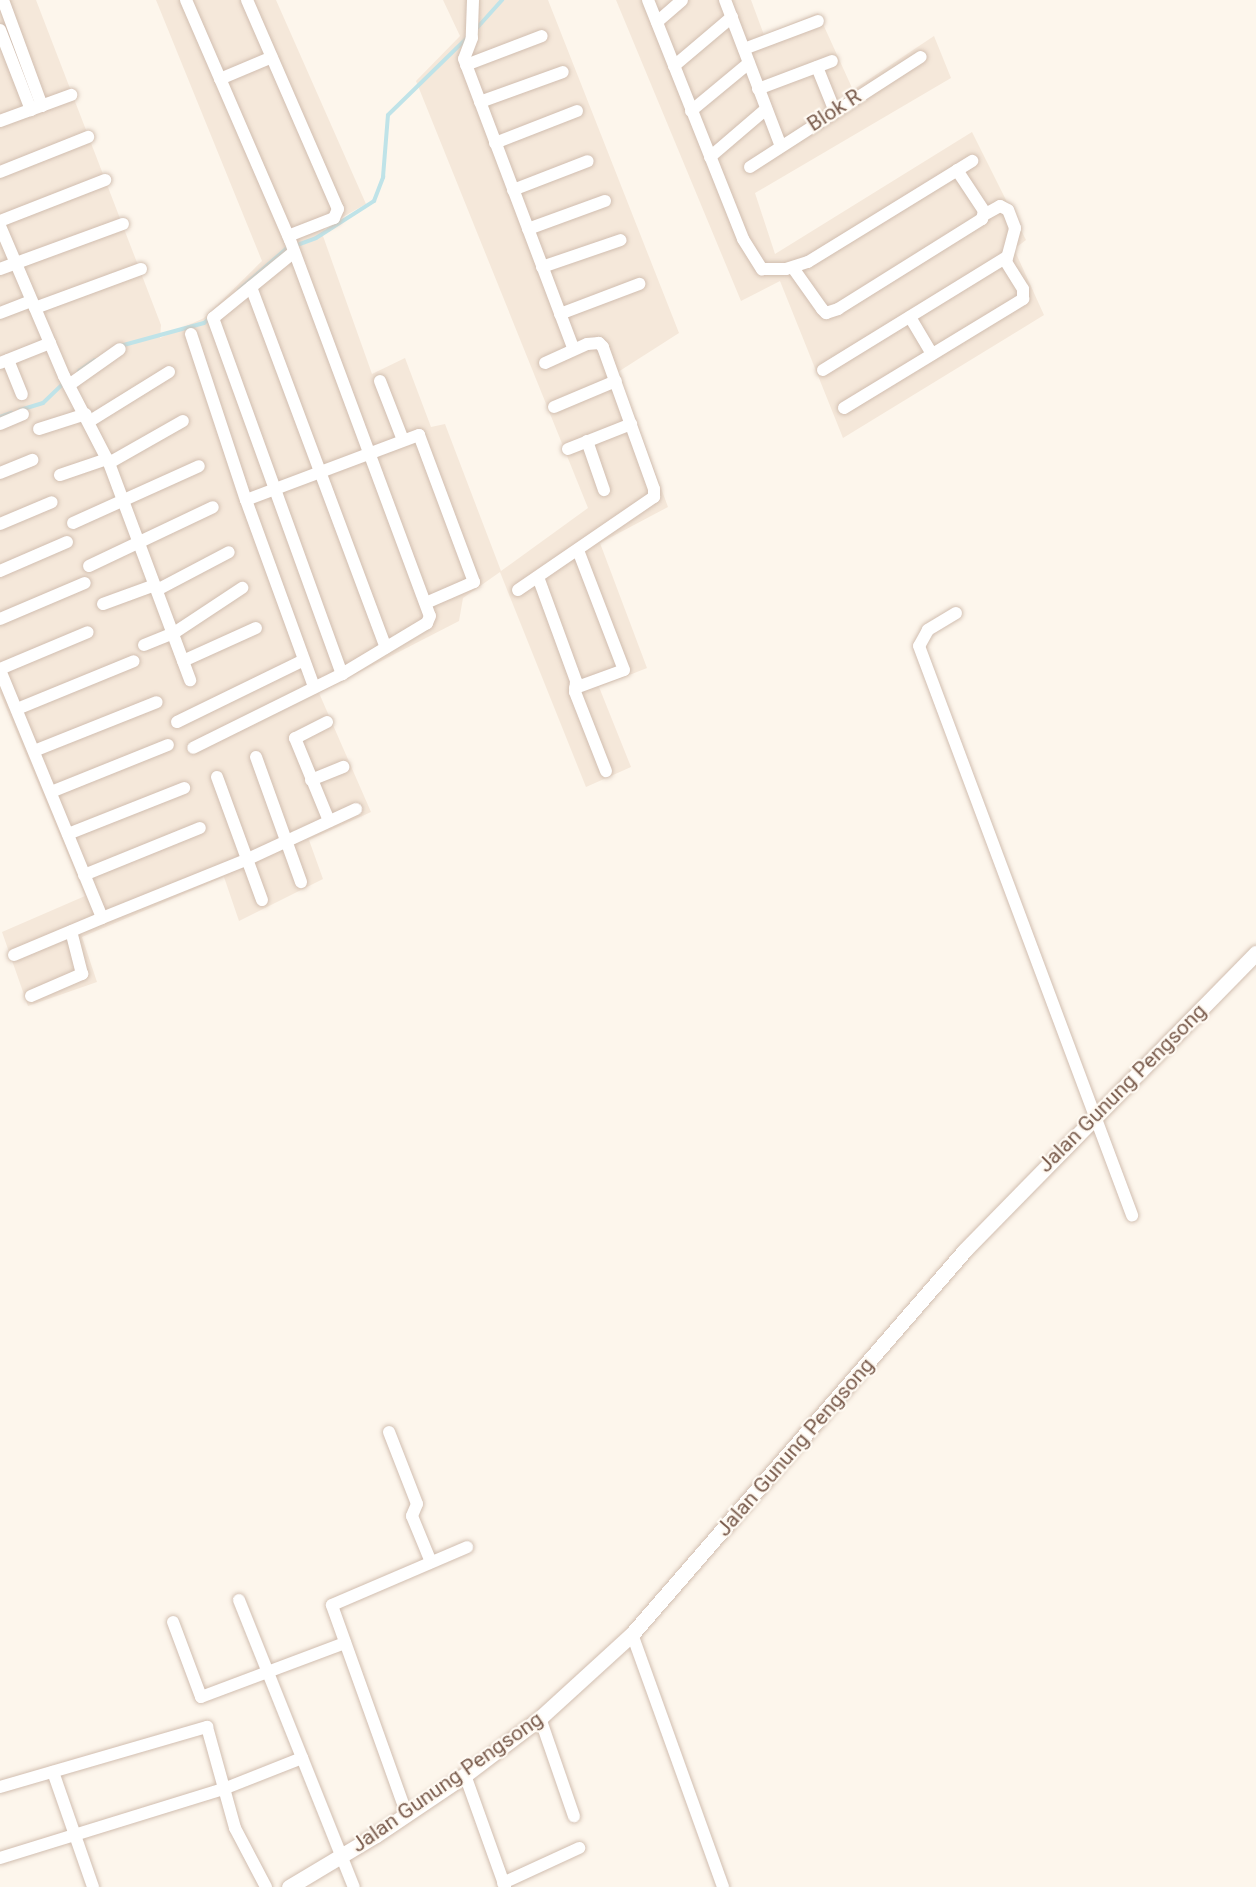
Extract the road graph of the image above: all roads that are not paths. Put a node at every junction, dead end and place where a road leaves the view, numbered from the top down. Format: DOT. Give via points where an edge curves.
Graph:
graph roads {
  1 [pos="3,0"];
  2 [pos="186,0"];
  3 [pos="247,0"];
  4 [pos="473,0"];
  5 [pos="648,0"];
  6 [pos="682,0"];
  7 [pos="725,0"];
  8 [pos="732,17"];
  9 [pos="818,21"];
  10 [pos="657,22"];
  11 [pos="0,30"];
  12 [pos="542,36"];
  13 [pos="744,49"];
  14 [pos="272,57"];
  15 [pos="921,57"];
  16 [pos="832,62"];
  17 [pos="749,63"];
  18 [pos="466,66"];
  19 [pos="674,66"];
  20 [pos="817,67"];
  21 [pos="563,72"];
  22 [pos="220,79"];
  23 [pos="758,89"];
  24 [pos="71,96"];
  25 [pos="480,102"];
  26 [pos="36,108"];
  27 [pos="766,109"];
  28 [pos="834,110"];
  29 [pos="577,111"];
  30 [pos="691,111"];
  31 [pos="0,121"];
  32 [pos="88,136"];
  33 [pos="495,143"];
  34 [pos="780,144"];
  35 [pos="710,157"];
  36 [pos="972,160"];
  37 [pos="588,161"];
  38 [pos="750,167"];
  39 [pos="957,170"];
  40 [pos="0,172"];
  41 [pos="105,180"];
  42 [pos="513,190"];
  43 [pos="605,201"];
  44 [pos="984,215"];
  45 [pos="0,220"];
  46 [pos="123,224"];
  47 [pos="0,226"];
  48 [pos="528,229"];
  49 [pos="621,240"];
  50 [pos="291,244"];
  51 [pos="1007,257"];
  52 [pos="16,263"];
  53 [pos="542,267"];
  54 [pos="0,268"];
  55 [pos="793,268"];
  56 [pos="141,269"];
  57 [pos="639,284"];
  58 [pos="251,287"];
  59 [pos="33,304"];
  60 [pos="0,313"];
  61 [pos="560,314"];
  62 [pos="910,317"];
  63 [pos="191,334"];
  64 [pos="50,343"];
  65 [pos="573,348"];
  66 [pos="120,349"];
  67 [pos="932,354"];
  68 [pos="4,361"];
  69 [pos="545,363"];
  70 [pos="823,370"];
  71 [pos="170,372"];
  72 [pos="66,381"];
  73 [pos="380,381"];
  74 [pos="616,381"];
  75 [pos="22,394"];
  76 [pos="554,407"];
  77 [pos="844,408"];
  78 [pos="23,414"];
  79 [pos="88,417"];
  80 [pos="183,421"];
  81 [pos="0,424"];
  82 [pos="631,424"];
  83 [pos="39,429"];
  84 [pos="403,440"];
  85 [pos="587,441"];
  86 [pos="568,449"];
  87 [pos="370,453"];
  88 [pos="32,460"];
  89 [pos="108,461"];
  90 [pos="199,466"];
  91 [pos="321,471"];
  92 [pos="0,473"];
  93 [pos="60,476"];
  94 [pos="274,489"];
  95 [pos="604,490"];
  96 [pos="246,500"];
  97 [pos="52,502"];
  98 [pos="123,504"];
  99 [pos="213,507"];
  100 [pos="73,523"];
  101 [pos="0,524"];
  102 [pos="67,542"];
  103 [pos="140,545"];
  104 [pos="578,550"];
  105 [pos="229,552"];
  106 [pos="89,566"];
  107 [pos="0,571"];
  108 [pos="538,577"];
  109 [pos="85,583"];
  110 [pos="156,588"];
  111 [pos="242,588"];
  112 [pos="518,590"];
  113 [pos="426,603"];
  114 [pos="103,604"];
  115 [pos="956,613"];
  116 [pos="0,619"];
  117 [pos="256,628"];
  118 [pos="88,632"];
  119 [pos="174,633"];
  120 [pos="144,645"];
  121 [pos="386,648"];
  122 [pos="304,660"];
  123 [pos="134,661"];
  124 [pos="183,661"];
  125 [pos="0,670"];
  126 [pos="342,674"];
  127 [pos="190,680"];
  128 [pos="314,687"];
  129 [pos="575,688"];
  130 [pos="157,702"];
  131 [pos="17,709"];
  132 [pos="327,722"];
  133 [pos="177,723"];
  134 [pos="168,744"];
  135 [pos="193,748"];
  136 [pos="34,751"];
  137 [pos="256,757"];
  138 [pos="343,767"];
  139 [pos="606,771"];
  140 [pos="217,777"];
  141 [pos="312,780"];
  142 [pos="184,788"];
  143 [pos="51,792"];
  144 [pos="356,809"];
  145 [pos="329,821"];
  146 [pos="200,828"];
  147 [pos="68,834"];
  148 [pos="288,841"];
  149 [pos="248,859"];
  150 [pos="84,874"];
  151 [pos="301,882"];
  152 [pos="262,900"];
  153 [pos="102,918"];
  154 [pos="71,931"];
  155 [pos="1256,953"];
  156 [pos="14,955"];
  157 [pos="31,996"];
  158 [pos="1094,1118"];
  159 [pos="1132,1215"];
  160 [pos="389,1432"];
  161 [pos="467,1548"];
  162 [pos="431,1563"];
  163 [pos="239,1600"];
  164 [pos="173,1622"];
  165 [pos="632,1634"];
  166 [pos="345,1642"];
  167 [pos="269,1672"];
  168 [pos="540,1718"];
  169 [pos="302,1758"];
  170 [pos="53,1772"];
  171 [pos="465,1775"];
  172 [pos="0,1787"];
  173 [pos="226,1788"];
  174 [pos="407,1815"];
  175 [pos="574,1816"];
  176 [pos="76,1835"];
  177 [pos="579,1848"];
  178 [pos="343,1856"];
  179 [pos="0,1858"];
  180 [pos="504,1885"];
  181 [pos="93,1887"];
  182 [pos="266,1887"];
  183 [pos="289,1887"];
  184 [pos="354,1887"];
  185 [pos="723,1887"];
  1 -- 26 [label="street"];
  2 -- 22 [label="street"];
  3 -- 14 [label="street"];
  4 -- 18 [label="street" via="471,33 464,54"];
  5 -- 10 [label="street"];
  6 -- 10 [label="street"];
  7 -- 8 [label="street"];
  8 -- 13 [label="street"];
  8 -- 19 [label="street"];
  9 -- 13 [label="street"];
  10 -- 19 [label="street"];
  11 -- 26 [label="street"];
  12 -- 18 [label="street"];
  13 -- 17 [label="street"];
  14 -- 22 [label="street"];
  14 -- 50 [label="street" via="338,209 334,218"];
  15 -- 28 [label="street, Blok R"];
  16 -- 20 [label="street"];
  17 -- 23 [label="street"];
  17 -- 30 [label="street"];
  18 -- 25 [label="street"];
  19 -- 30 [label="street"];
  20 -- 23 [label="street"];
  20 -- 28 [label="street"];
  21 -- 25 [label="street"];
  22 -- 50 [label="street"];
  23 -- 27 [label="street"];
  24 -- 26 [label="street"];
  25 -- 33 [label="street"];
  26 -- 31 [label="street"];
  27 -- 34 [label="street"];
  27 -- 35 [label="street"];
  28 -- 34 [label="street, Blok R"];
  29 -- 33 [label="street"];
  30 -- 35 [label="street"];
  32 -- 40 [label="street"];
  33 -- 42 [label="street"];
  34 -- 38 [label="street, Blok R"];
  35 -- 55 [label="street" via="756,264 768,270"];
  36 -- 39 [label="street"];
  37 -- 42 [label="street"];
  39 -- 44 [label="street"];
  39 -- 55 [label="street"];
  41 -- 45 [label="street"];
  42 -- 48 [label="street"];
  43 -- 48 [label="street"];
  44 -- 51 [label="street" via="1000,206 1008,210 1016,228"];
  44 -- 55 [label="street" via="831,312 822,309"];
  46 -- 52 [label="street"];
  47 -- 52 [label="street"];
  48 -- 53 [label="street"];
  49 -- 53 [label="street"];
  50 -- 58 [label="street"];
  50 -- 87 [label="street"];
  51 -- 62 [label="street"];
  51 -- 67 [label="street" via="1023,289 1023,299"];
  52 -- 54 [label="street"];
  52 -- 59 [label="street"];
  53 -- 61 [label="street"];
  56 -- 59 [label="street"];
  57 -- 61 [label="street"];
  58 -- 91 [label="street"];
  58 -- 94 [label="street" via="213,318"];
  59 -- 60 [label="street"];
  59 -- 64 [label="street"];
  61 -- 65 [label="street"];
  62 -- 67 [label="street"];
  62 -- 70 [label="street"];
  63 -- 96 [label="street"];
  64 -- 68 [label="street"];
  64 -- 72 [label="street"];
  65 -- 69 [label="street"];
  65 -- 74 [label="street" via="599,343"];
  66 -- 72 [label="street"];
  67 -- 77 [label="street"];
  68 -- 75 [label="street"];
  71 -- 79 [label="street"];
  72 -- 79 [label="street"];
  73 -- 84 [label="street"];
  74 -- 76 [label="street"];
  74 -- 82 [label="street"];
  78 -- 81 [label="street"];
  79 -- 83 [label="street"];
  79 -- 89 [label="street"];
  80 -- 89 [label="street"];
  82 -- 85 [label="street"];
  82 -- 104 [label="street" via="654,497"];
  84 -- 87 [label="street"];
  84 -- 113 [label="street" via="420,437 474,580 471,585"];
  85 -- 86 [label="street"];
  85 -- 95 [label="street"];
  87 -- 91 [label="street"];
  87 -- 113 [label="street"];
  88 -- 92 [label="street"];
  89 -- 93 [label="street"];
  89 -- 98 [label="street"];
  90 -- 98 [label="street"];
  91 -- 94 [label="street"];
  91 -- 121 [label="street"];
  94 -- 96 [label="street"];
  94 -- 126 [label="street"];
  96 -- 122 [label="street"];
  97 -- 101 [label="street"];
  98 -- 100 [label="street"];
  98 -- 103 [label="street"];
  99 -- 103 [label="street"];
  102 -- 107 [label="street"];
  103 -- 106 [label="street"];
  103 -- 110 [label="street"];
  104 -- 108 [label="street"];
  104 -- 129 [label="street" via="624,670"];
  105 -- 110 [label="street"];
  108 -- 112 [label="street"];
  108 -- 129 [label="street"];
  109 -- 116 [label="street"];
  110 -- 114 [label="street"];
  110 -- 119 [label="street"];
  111 -- 119 [label="street"];
  113 -- 121 [label="street" via="428,623"];
  115 -- 158 [label="street" via="928,630 919,646"];
  117 -- 124 [label="street"];
  118 -- 125 [label="street"];
  119 -- 120 [label="street"];
  119 -- 124 [label="street"];
  121 -- 126 [label="street"];
  122 -- 128 [label="street"];
  122 -- 133 [label="street"];
  123 -- 131 [label="street"];
  124 -- 127 [label="street"];
  125 -- 131 [label="street"];
  126 -- 128 [label="street"];
  128 -- 135 [label="street"];
  129 -- 139 [label="street"];
  130 -- 136 [label="street"];
  131 -- 136 [label="street"];
  132 -- 141 [label="street" via="295,738"];
  134 -- 143 [label="street"];
  136 -- 143 [label="street"];
  137 -- 148 [label="street"];
  138 -- 141 [label="street"];
  140 -- 149 [label="street"];
  141 -- 145 [label="street"];
  142 -- 147 [label="street"];
  143 -- 147 [label="street"];
  144 -- 145 [label="street"];
  145 -- 148 [label="street"];
  146 -- 150 [label="street"];
  147 -- 150 [label="street"];
  148 -- 149 [label="street"];
  148 -- 151 [label="street"];
  149 -- 152 [label="street"];
  149 -- 153 [label="street"];
  150 -- 153 [label="street"];
  153 -- 154 [label="street"];
  154 -- 156 [label="street"];
  154 -- 157 [label="street" via="82,974"];
  155 -- 158 [label="street, Jalan Gunung Pengsong"];
  158 -- 159 [label="street"];
  158 -- 165 [label="street, Jalan Gunung Pengsong" via="965,1250"];
  160 -- 162 [label="street" via="417,1504 412,1516"];
  161 -- 162 [label="street"];
  162 -- 166 [label="street" via="333,1603"];
  163 -- 167 [label="street"];
  164 -- 167 [label="street" via="198,1697"];
  165 -- 168 [label="street, Jalan Gunung Pengsong"];
  165 -- 185 [label="street"];
  166 -- 167 [label="street"];
  166 -- 174 [label="street"];
  167 -- 169 [label="street"];
  168 -- 171 [label="street, Jalan Gunung Pengsong"];
  168 -- 175 [label="street"];
  169 -- 173 [label="street"];
  169 -- 178 [label="street"];
  170 -- 172 [label="street"];
  170 -- 173 [label="street" via="206,1727"];
  170 -- 176 [label="street"];
  171 -- 174 [label="street, Jalan Gunung Pengsong"];
  171 -- 180 [label="street"];
  173 -- 176 [label="street"];
  173 -- 182 [label="street" via="235,1828"];
  174 -- 178 [label="street, Jalan Gunung Pengsong"];
  176 -- 179 [label="street"];
  176 -- 181 [label="street"];
  177 -- 180 [label="street"];
  178 -- 183 [label="street, Jalan Gunung Pengsong"];
  178 -- 184 [label="street"];
}
